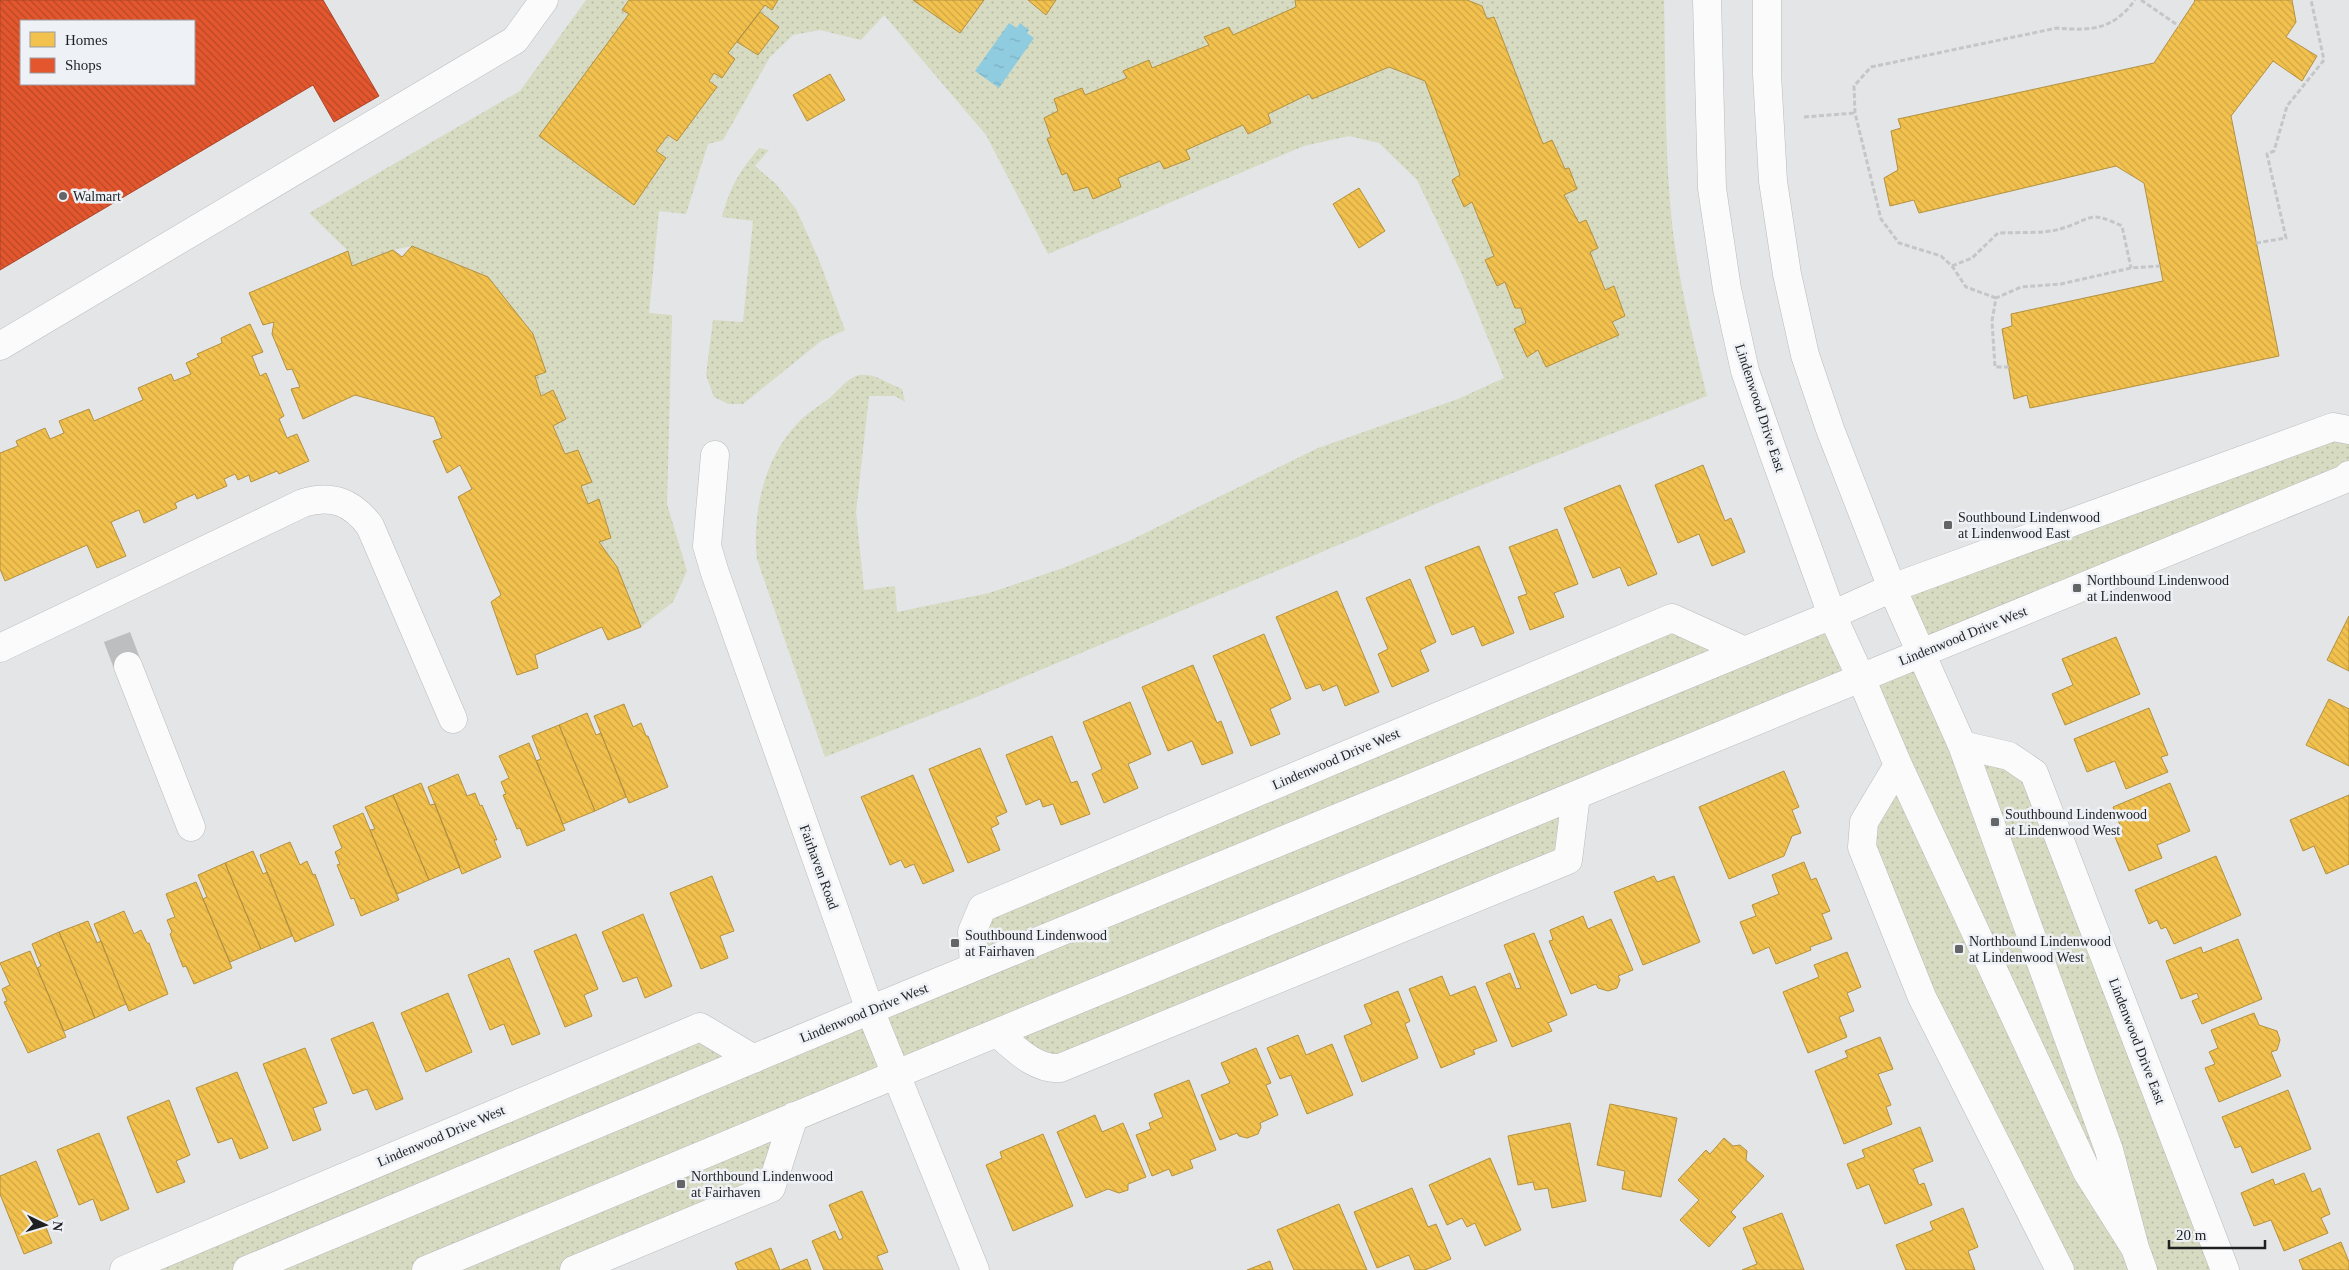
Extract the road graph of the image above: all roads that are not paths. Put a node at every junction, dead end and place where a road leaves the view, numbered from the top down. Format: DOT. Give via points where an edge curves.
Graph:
graph roads {
  1 [pos="544,0"];
  2 [pos="1707,0"];
  3 [pos="1767,0"];
  4 [pos="0,346"];
  5 [pos="2349,430"];
  6 [pos="715,455"];
  7 [pos="2349,475"];
  8 [pos="1892,588"];
  9 [pos="1832,615"];
  10 [pos="0,648"];
  11 [pos="1745,651"];
  12 [pos="1920,654"];
  13 [pos="128,666"];
  14 [pos="1861,678"];
  15 [pos="453,720"];
  16 [pos="1962,745"];
  17 [pos="1898,765"];
  18 [pos="1576,795"];
  19 [pos="191,826"];
  20 [pos="974,967"];
  21 [pos="870,1010"];
  22 [pos="997,1033"];
  23 [pos="754,1059"];
  24 [pos="895,1074"];
  25 [pos="794,1116"];
  26 [pos="2139,1259"];
  27 [pos="124,1270"];
  28 [pos="247,1270"];
  29 [pos="426,1270"];
  30 [pos="574,1270"];
  31 [pos="975,1270"];
  32 [pos="2060,1270"];
  33 [pos="2225,1270"];
  1 -- 4 [label="street" via="515,40"];
  2 -- 9 [label="street, Lindenwood Drive East" via="1712,188 1727,289 1745,371"];
  3 -- 8 [label="street, Lindenwood Drive East" via="1773,182 1787,274 1805,354"];
  5 -- 8 [label="street, Lindenwood Drive West" via="2333,426"];
  6 -- 21 [label="street, Fairhaven Road" via="707,546"];
  7 -- 12 [label="street, Lindenwood Drive West"];
  8 -- 9 [label="street, Lindenwood Drive West"];
  8 -- 12 [label="street, Lindenwood Drive East"];
  9 -- 11 [label="street, Lindenwood Drive West"];
  9 -- 14 [label="street, Lindenwood Drive East"];
  10 -- 15 [label="street" via="303,503 320,498 340,502 359,512 370,526"];
  11 -- 20 [label="street, Lindenwood Drive West"];
  11 -- 20 [label="street, Lindenwood Drive West" via="1672,618 982,908 972,932"];
  12 -- 14 [label="street, Lindenwood Drive West"];
  12 -- 16 [label="street, Lindenwood Drive East"];
  13 -- 19 [label="street"];
  14 -- 17 [label="street, Lindenwood Drive East"];
  14 -- 18 [label="street, Lindenwood Drive West"];
  16 -- 26 [label="street, Lindenwood Drive East" via="2109,1150"];
  16 -- 33 [label="street, Lindenwood Drive East" via="2009,756 2034,773"];
  17 -- 26 [label="street, Lindenwood Drive East" via="2087,1172"];
  17 -- 32 [label="street" via="1864,822 1862,847 1922,997"];
  18 -- 22 [label="street, Lindenwood Drive West"];
  18 -- 22 [label="street" via="1568,860 1549,868 1060,1068 1050,1068 1028,1058"];
  20 -- 21 [label="street, Lindenwood Drive West"];
  21 -- 23 [label="street, Lindenwood Drive West"];
  21 -- 24 [label="street, Fairhaven Road"];
  22 -- 24 [label="street, Lindenwood Drive West"];
  23 -- 27 [label="street, Lindenwood Drive West" via="700,1027"];
  23 -- 28 [label="street, Lindenwood Drive West"];
  24 -- 25 [label="street, Lindenwood Drive West"];
  24 -- 31 [label="street, Fairhaven Road"];
  25 -- 29 [label="street, Lindenwood Drive West"];
  25 -- 30 [label="street" via="771,1188"];
}
